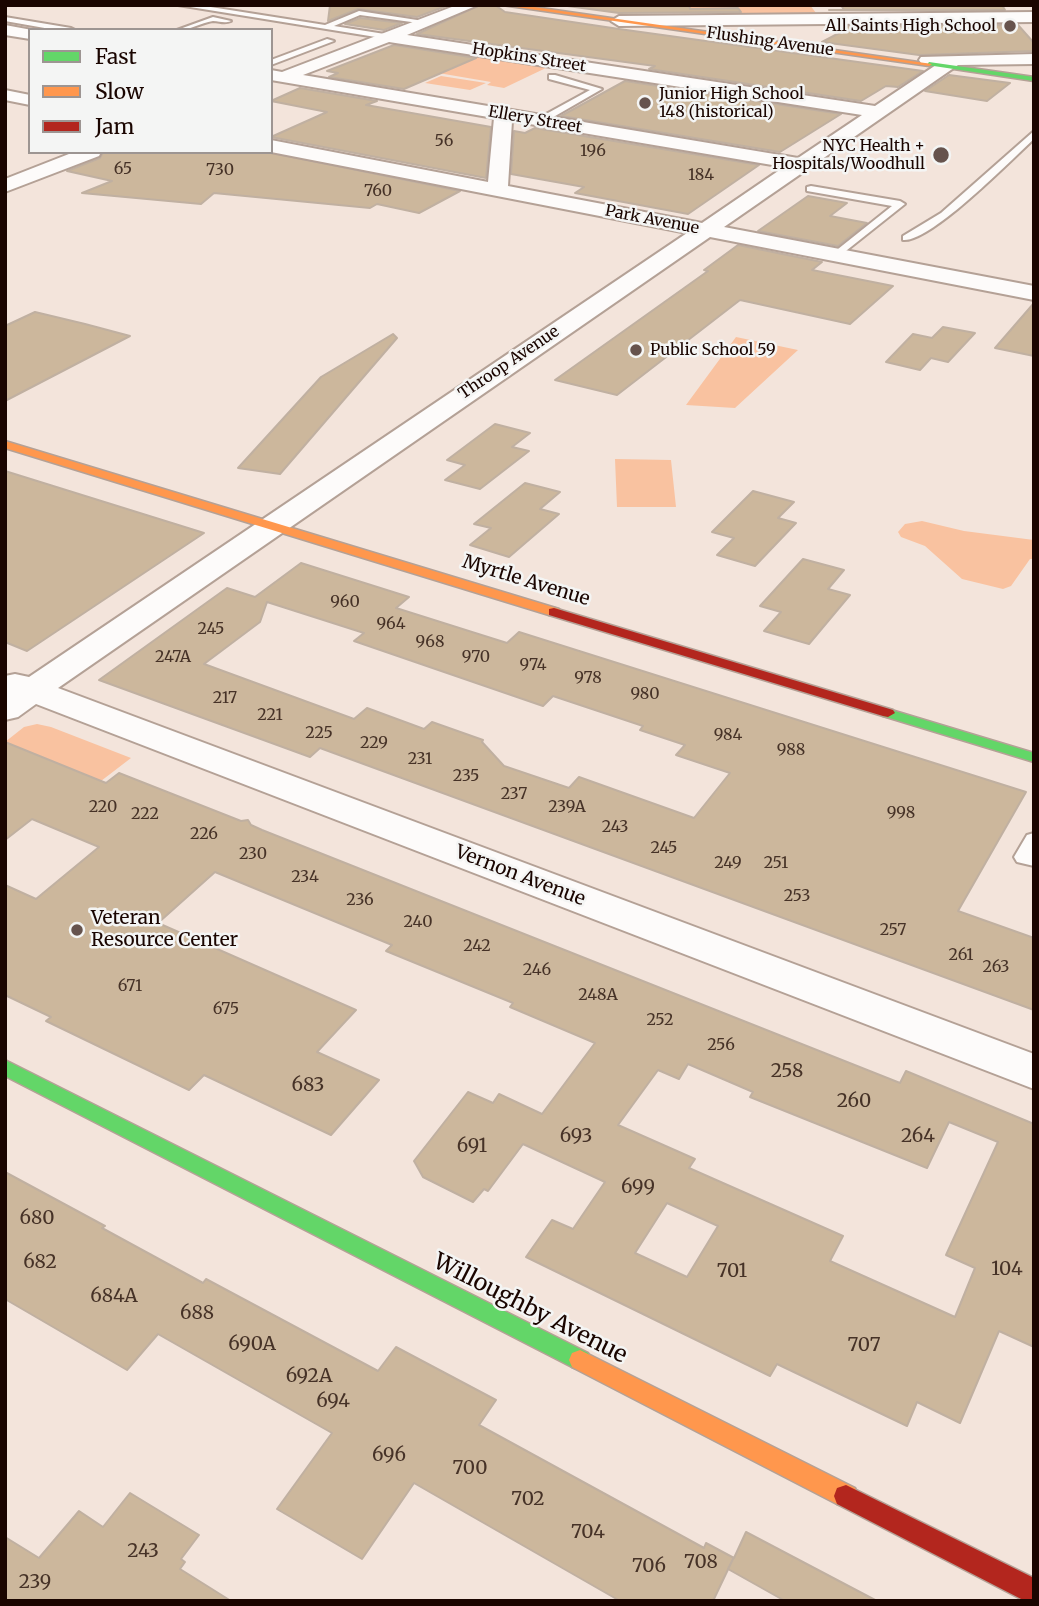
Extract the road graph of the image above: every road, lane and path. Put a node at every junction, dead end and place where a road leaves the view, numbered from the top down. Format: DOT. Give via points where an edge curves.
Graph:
graph roads {
  1 [pos="181,5"];
  2 [pos="471,5"];
  3 [pos="505,5"];
  4 [pos="906,5"];
  5 [pos="1034,17"];
  6 [pos="917,18"];
  7 [pos="5,19"];
  8 [pos="280,20"];
  9 [pos="619,21"];
  10 [pos="426,22"];
  11 [pos="265,25"];
  12 [pos="59,28"];
  13 [pos="187,28"];
  14 [pos="5,30"];
  15 [pos="323,32"];
  16 [pos="28,34"];
  17 [pos="388,37"];
  18 [pos="944,53"];
  19 [pos="1034,60"];
  20 [pos="902,61"];
  21 [pos="273,62"];
  22 [pos="552,77"];
  23 [pos="276,78"];
  24 [pos="1034,79"];
  25 [pos="5,95"];
  26 [pos="28,100"];
  27 [pos="877,112"];
  28 [pos="503,115"];
  29 [pos="540,121"];
  30 [pos="1031,139"];
  31 [pos="273,146"];
  32 [pos="86,154"];
  33 [pos="800,164"];
  34 [pos="10,181"];
  35 [pos="490,189"];
  36 [pos="811,189"];
  37 [pos="704,230"];
  38 [pos="907,238"];
  39 [pos="838,255"];
  40 [pos="1034,293"];
  41 [pos="5,444"];
  42 [pos="272,526"];
  43 [pos="14,693"];
  44 [pos="1034,758"];
  45 [pos="1034,839"];
  46 [pos="1034,860"];
  47 [pos="5,1067"];
  48 [pos="1034,1072"];
  49 [pos="1034,1592"];
  1 -- 8 [label="lane, Hopkins Street"];
  2 -- 10 [label="street"];
  3 -- 9 [label="main road, Flushing Avenue"];
  4 -- 6 [label="street"];
  5 -- 6 [label="street"];
  6 -- 9 [label="street"];
  6 -- 18 [label="street"];
  7 -- 12 [label="lane"];
  8 -- 11 [label="lane"];
  8 -- 15 [label="lane, Hopkins Street"];
  9 -- 20 [label="main road, Flushing Avenue"];
  10 -- 15 [label="lane" via="362,13"];
  10 -- 17 [label="street"];
  11 -- 13 [label="lane" via="213,19"];
  11 -- 15 [label="lane"];
  14 -- 16 [label="street"];
  15 -- 17 [label="lane, Hopkins Street"];
  15 -- 21 [label="lane" via="330,41"];
  17 -- 23 [label="street"];
  17 -- 27 [label="street, Hopkins Street"];
  18 -- 19 [label="street"];
  18 -- 20 [label="street"];
  18 -- 24 [label="main road"];
  18 -- 27 [label="street, Throop Avenue"];
  22 -- 29 [label="lane" via="598,89"];
  23 -- 28 [label="street, Ellery Street"];
  25 -- 26 [label="street"];
  27 -- 33 [label="street, Throop Avenue"];
  28 -- 29 [label="street, Ellery Street"];
  28 -- 35 [label="street" via="498,185"];
  29 -- 33 [label="street, Ellery Street"];
  30 -- 38 [label="lane" via="945,215"];
  31 -- 35 [label="street, Park Avenue"];
  32 -- 34 [label="street"];
  33 -- 37 [label="street, Throop Avenue"];
  35 -- 37 [label="street, Park Avenue"];
  36 -- 39 [label="lane" via="900,204"];
  37 -- 39 [label="street, Park Avenue"];
  37 -- 42 [label="street, Throop Avenue"];
  39 -- 40 [label="street, Park Avenue"];
  41 -- 42 [label="main road, Myrtle Avenue"];
  42 -- 43 [label="street, Throop Avenue"];
  42 -- 44 [label="main road, Myrtle Avenue"];
  43 -- 48 [label="street, Vernon Avenue"];
  45 -- 46 [label="lane" via="1024,857"];
  47 -- 49 [label="main road, Willoughby Avenue"];
}
